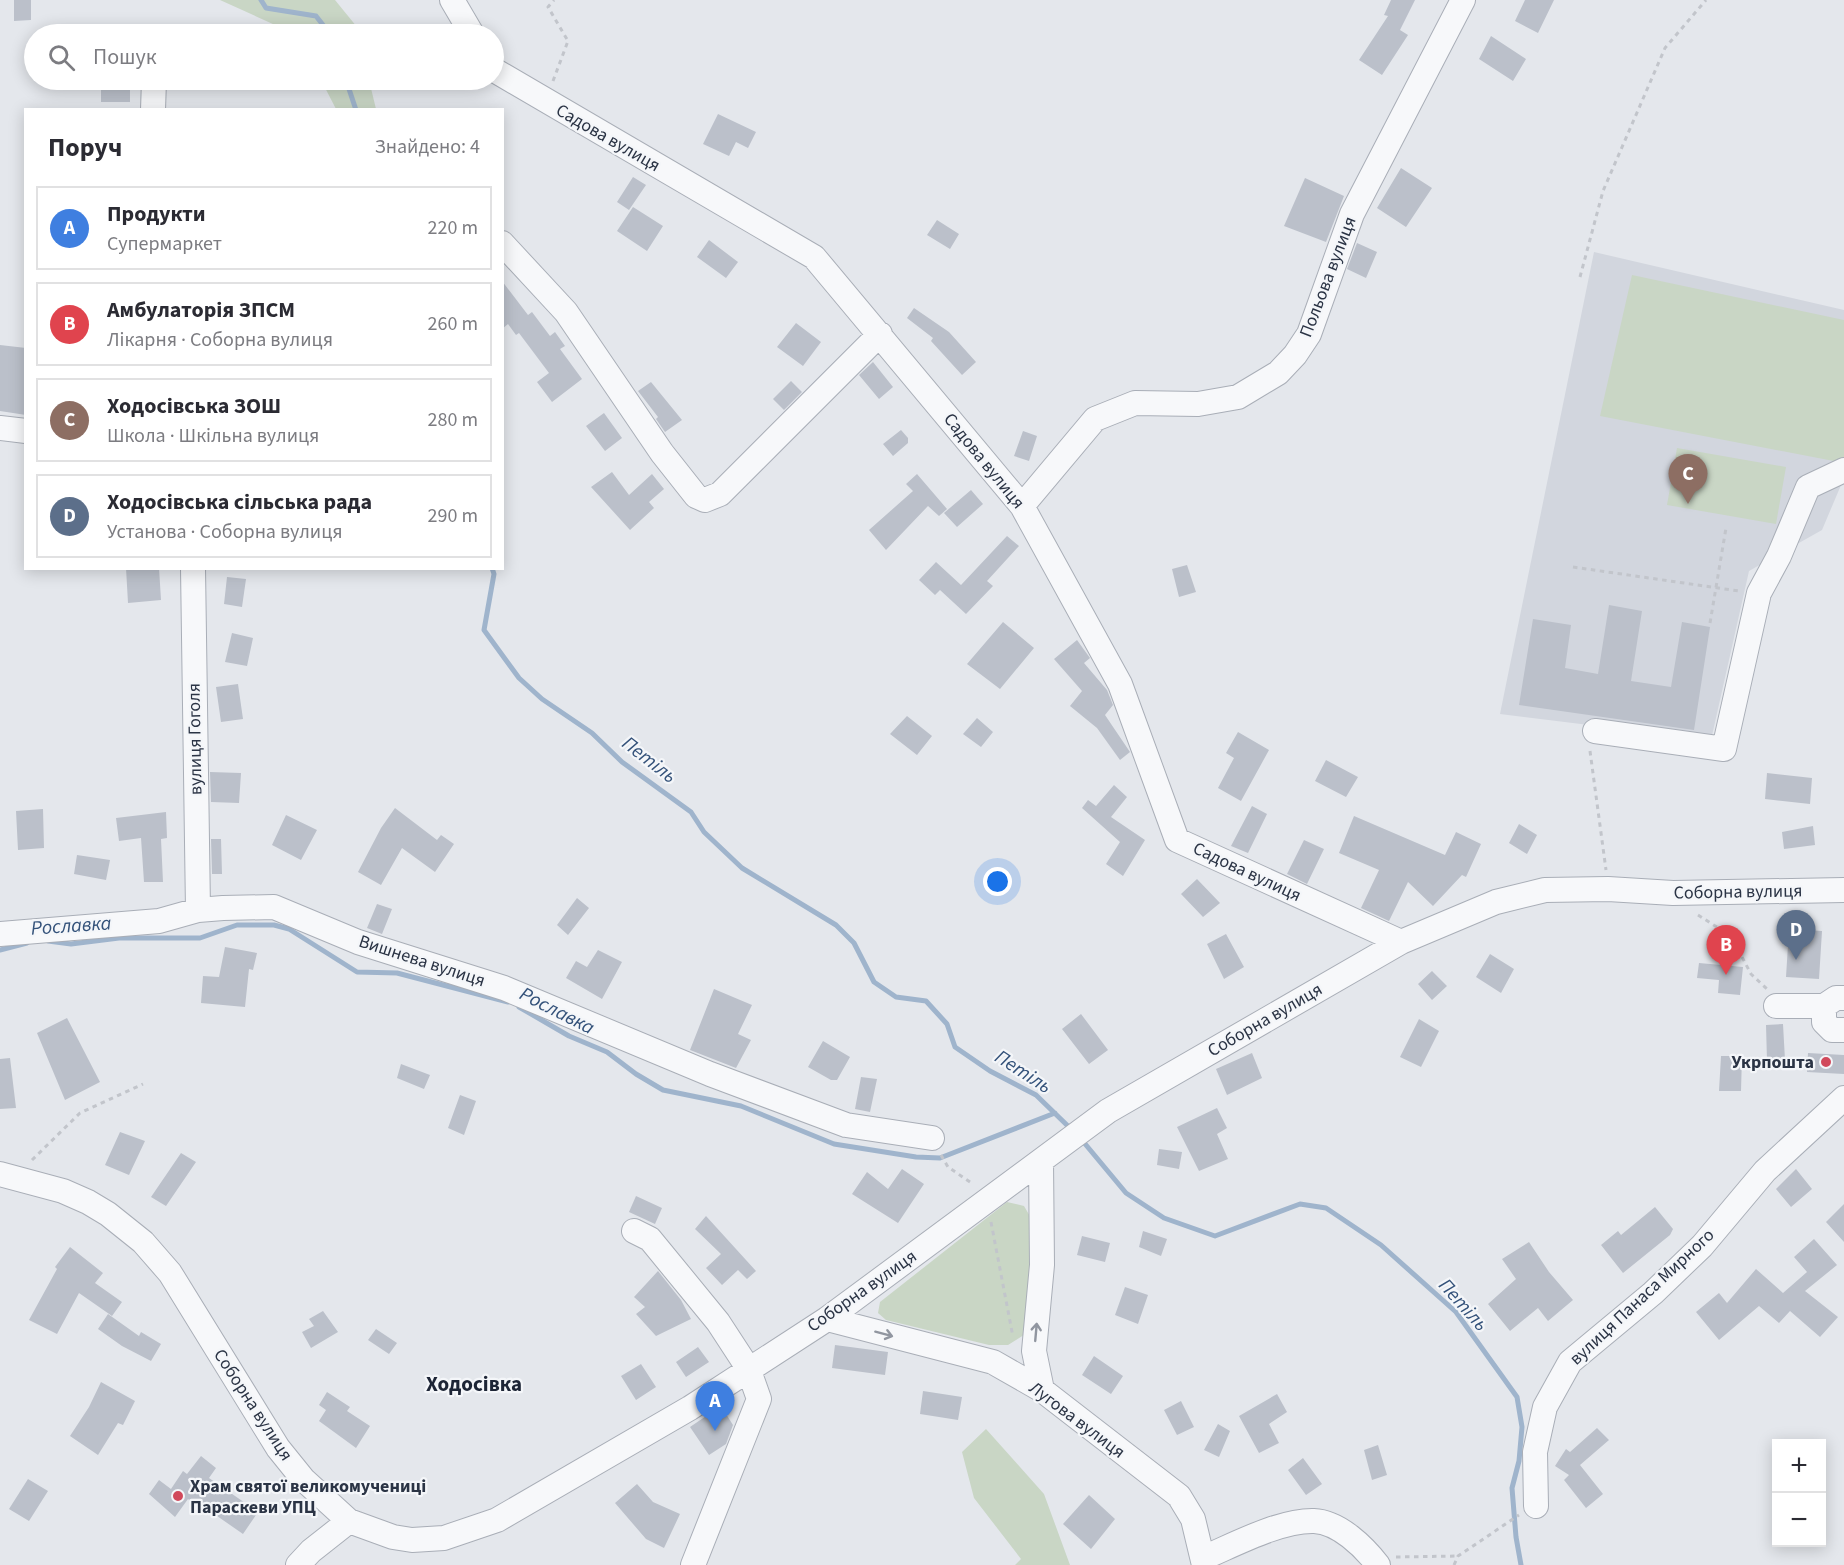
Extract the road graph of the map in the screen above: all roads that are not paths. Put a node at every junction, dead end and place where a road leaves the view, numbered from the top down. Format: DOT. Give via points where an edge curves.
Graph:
graph roads {
  1 [pos="452,0"];
  2 [pos="1463,0"];
  3 [pos="466,24"];
  4 [pos="504,76"];
  5 [pos="154,90"];
  6 [pos="153,108"];
  7 [pos="504,245"];
  8 [pos="880,334"];
  9 [pos="0,428"];
  10 [pos="24,431"];
  11 [pos="1844,470"];
  12 [pos="1022,506"];
  13 [pos="193,570"];
  14 [pos="1595,731"];
  15 [pos="1844,891"];
  16 [pos="198,910"];
  17 [pos="0,934"];
  18 [pos="1401,942"];
  19 [pos="1834,1002"];
  20 [pos="1776,1006"];
  21 [pos="1844,1029"];
  22 [pos="1844,1098"];
  23 [pos="932,1138"];
  24 [pos="1046,1157"];
  25 [pos="8,1175"];
  26 [pos="634,1230"];
  27 [pos="827,1319"];
  28 [pos="748,1368"];
  29 [pos="1042,1390"];
  30 [pos="1536,1506"];
  31 [pos="350,1521"];
  32 [pos="1376,1561"];
  33 [pos="1204,1562"];
  34 [pos="298,1565"];
  35 [pos="693,1565"];
  1 -- 3 [label="street"];
  2 -- 12 [label="street, Польова вулиця" via="1356,205 1309,334 1295,355 1278,373 1238,397 1198,404 1135,403 1095,419"];
  4 -- 8 [label="street, Садова вулиця" via="814,257"];
  5 -- 6 [label="street"];
  7 -- 8 [label="street" via="566,312 662,453 696,496 705,500 720,494"];
  8 -- 12 [label="street, Садова вулиця"];
  9 -- 10 [label="street"];
  11 -- 14 [label="street" via="1808,487 1759,593 1724,749"];
  12 -- 18 [label="street, Садова вулиця" via="1120,684 1177,840"];
  13 -- 16 [label="street, вулиця Гоголя"];
  15 -- 18 [label="street, Соборна вулиця" via="1545,890 1496,902"];
  16 -- 17 [label="street, Вишнева вулиця" via="159,921"];
  16 -- 23 [label="street, Вишнева вулиця" via="274,907 358,942 504,988 710,1074 846,1125"];
  18 -- 24 [label="street, Соборна вулиця" via="1108,1111"];
  19 -- 20 [label="street"];
  19 -- 21 [label="street" via="1824,1022 1832,1030"];
  22 -- 30 [label="street, вулиця Панаса Мирного" via="1765,1171 1702,1246 1570,1362 1545,1407 1535,1452"];
  24 -- 27 [label="street, Соборна вулиця"];
  29 -- 24 [label="street, one-way" via="1034,1351"];
  25 -- 31 [label="street, Соборна вулиця" via="88,1202 143,1242 170,1273 278,1448 303,1479"];
  26 -- 28 [label="street" via="650,1239 718,1322"];
  27 -- 28 [label="street, Соборна вулиця"];
  27 -- 29 [label="street, Лугова вулиця, one-way" via="993,1362"];
  28 -- 31 [label="street, Соборна вулиця" via="690,1408 479,1527 444,1538 412,1540"];
  28 -- 35 [label="street" via="759,1400"];
  29 -- 33 [label="street, Лугова вулиця" via="1179,1496 1193,1519"];
  31 -- 34 [label="street"];
  32 -- 33 [label="street" via="1335,1527 1314,1521 1280,1527"];
}
